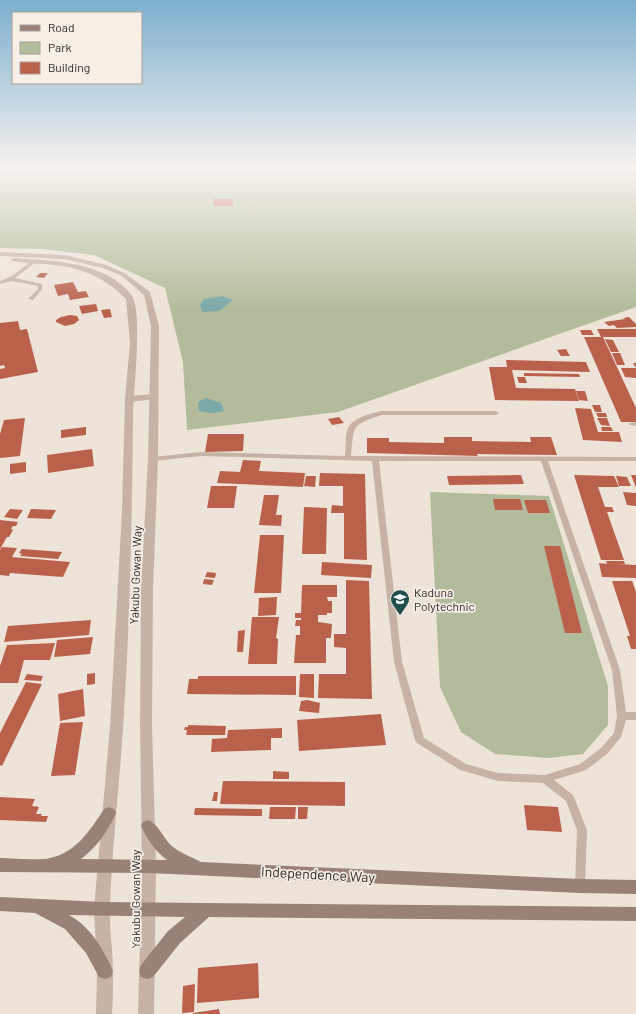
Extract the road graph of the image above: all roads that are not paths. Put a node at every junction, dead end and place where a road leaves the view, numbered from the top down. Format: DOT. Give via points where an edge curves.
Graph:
graph roads {
  1 [pos="0,254"];
  2 [pos="0,260"];
  3 [pos="34,262"];
  4 [pos="11,279"];
  5 [pos="0,284"];
  6 [pos="31,299"];
  7 [pos="153,397"];
  8 [pos="130,400"];
  9 [pos="496,413"];
  10 [pos="348,458"];
  11 [pos="153,459"];
  12 [pos="376,459"];
  13 [pos="636,459"];
  14 [pos="544,460"];
  15 [pos="622,716"];
  16 [pos="636,716"];
  17 [pos="545,779"];
  18 [pos="109,812"];
  19 [pos="148,826"];
  20 [pos="0,865"];
  21 [pos="48,866"];
  22 [pos="149,866"];
  23 [pos="104,867"];
  24 [pos="205,870"];
  25 [pos="580,886"];
  26 [pos="636,887"];
  27 [pos="0,904"];
  28 [pos="38,906"];
  29 [pos="148,908"];
  30 [pos="102,909"];
  31 [pos="207,909"];
  32 [pos="636,914"];
  33 [pos="105,971"];
  34 [pos="147,971"];
  35 [pos="104,1014"];
  36 [pos="146,1014"];
  1 -- 7 [label="street, Yakubu Gowan Way" via="84,260 124,275 147,294 155,326"];
  2 -- 3 [label="street, Yakubu Gowan Way"];
  3 -- 4 [label="lane"];
  3 -- 8 [label="street, Yakubu Gowan Way" via="57,263 95,272 111,281 130,298 134,344"];
  4 -- 5 [label="lane"];
  4 -- 6 [label="lane" via="40,285 40,289"];
  7 -- 8 [label="street"];
  7 -- 11 [label="street, Yakubu Gowan Way"];
  8 -- 18 [label="street, Yakubu Gowan Way" via="117,727"];
  9 -- 10 [label="lane" via="381,413 363,418 351,429"];
  10 -- 11 [label="lane" via="201,454"];
  10 -- 12 [label="lane"];
  11 -- 19 [label="street, Yakubu Gowan Way" via="147,590"];
  12 -- 14 [label="lane"];
  12 -- 17 [label="lane" via="398,662 420,740 463,767 498,778"];
  13 -- 14 [label="lane"];
  14 -- 15 [label="lane" via="616,670"];
  15 -- 16 [label="lane"];
  15 -- 17 [label="lane" via="618,734 604,751 583,768"];
  17 -- 25 [label="lane" via="570,798 582,830"];
  18 -- 21 [label="main road" via="92,842 72,857"];
  18 -- 23 [label="street, Yakubu Gowan Way"];
  19 -- 22 [label="street, Yakubu Gowan Way"];
  19 -- 24 [label="main road" via="155,839 170,855"];
  20 -- 21 [label="main road, Independence Way"];
  21 -- 23 [label="main road, Independence Way"];
  22 -- 23 [label="main road, Independence Way"];
  22 -- 24 [label="main road, Independence Way"];
  22 -- 29 [label="street, Yakubu Gowan Way"];
  23 -- 30 [label="street, Yakubu Gowan Way"];
  24 -- 25 [label="main road, Independence Way"];
  25 -- 26 [label="main road, Independence Way"];
  27 -- 28 [label="main road"];
  28 -- 30 [label="main road"];
  28 -- 33 [label="main road" via="71,924 92,947"];
  29 -- 30 [label="main road"];
  29 -- 31 [label="main road"];
  29 -- 34 [label="street, Yakubu Gowan Way"];
  30 -- 33 [label="street, Yakubu Gowan Way"];
  31 -- 32 [label="main road"];
  31 -- 34 [label="main road" via="174,937"];
  33 -- 35 [label="street, Yakubu Gowan Way"];
  34 -- 36 [label="street, Yakubu Gowan Way"];
}
